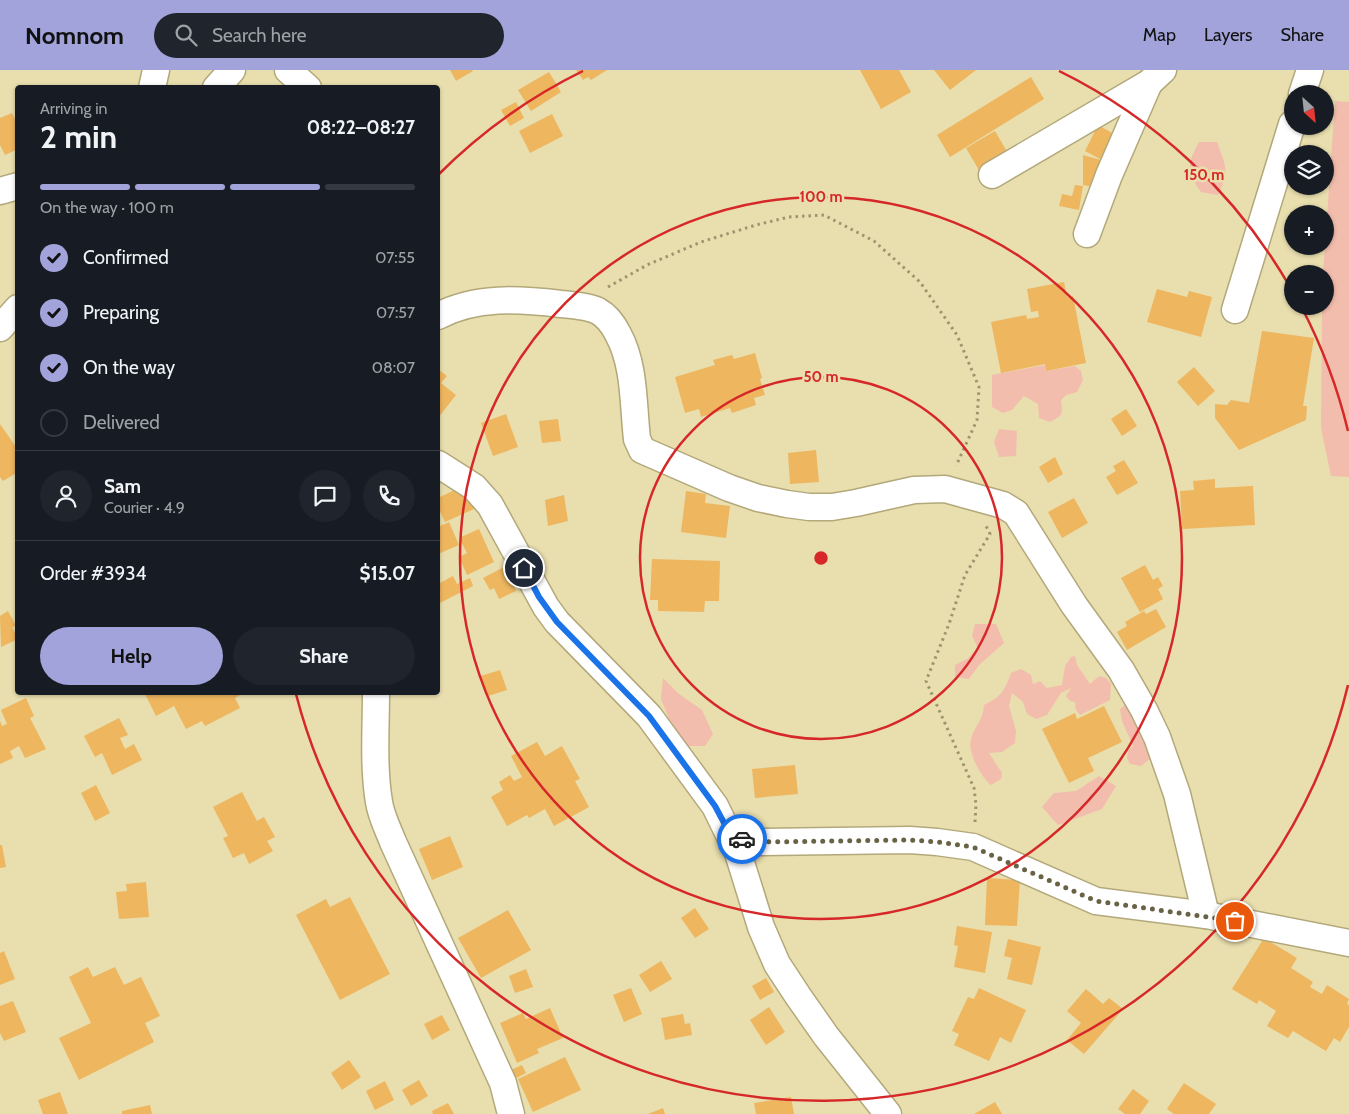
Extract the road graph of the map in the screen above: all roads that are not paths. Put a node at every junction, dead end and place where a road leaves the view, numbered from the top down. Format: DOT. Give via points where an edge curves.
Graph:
graph roads {
  1 [pos="156,70"];
  2 [pos="232,70"];
  3 [pos="288,70"];
  4 [pos="1310,70"];
  5 [pos="1156,76"];
  6 [pos="153,85"];
  7 [pos="219,85"];
  8 [pos="305,85"];
  9 [pos="1305,85"];
  10 [pos="1289,135"];
  11 [pos="992,175"];
  12 [pos="15,187"];
  13 [pos="0,191"];
  14 [pos="1087,234"];
  15 [pos="1234,310"];
  16 [pos="15,311"];
  17 [pos="440,315"];
  18 [pos="0,328"];
  19 [pos="440,465"];
  20 [pos="376,695"];
  21 [pos="730,834"];
  22 [pos="1206,915"];
  23 [pos="1349,943"];
  24 [pos="511,1114"];
  25 [pos="888,1114"];
  1 -- 6 [label="street"];
  2 -- 7 [label="street"];
  3 -- 8 [label="street"];
  4 -- 9 [label="street"];
  5 -- 11 [label="street"];
  5 -- 14 [label="street" via="1109,175"];
  10 -- 15 [label="street"];
  12 -- 13 [label="street"];
  16 -- 18 [label="street"];
  17 -- 22 [label="street" via="473,303 504,300 566,304 598,311 619,335 629,360 640,447 729,488 768,500 808,507 856,504 914,490 945,489 1003,505 1016,513 1074,605 1122,670 1157,738 1177,794"];
  19 -- 21 [label="street" via="474,487 490,505 546,607 649,716 715,806"];
  20 -- 24 [label="street" via="379,803 392,842 502,1083"];
  21 -- 22 [label="street" via="759,842 910,840 973,847 1096,901"];
  21 -- 25 [label="street" via="777,964 826,1036"];
  22 -- 23 [label="street"];
}
